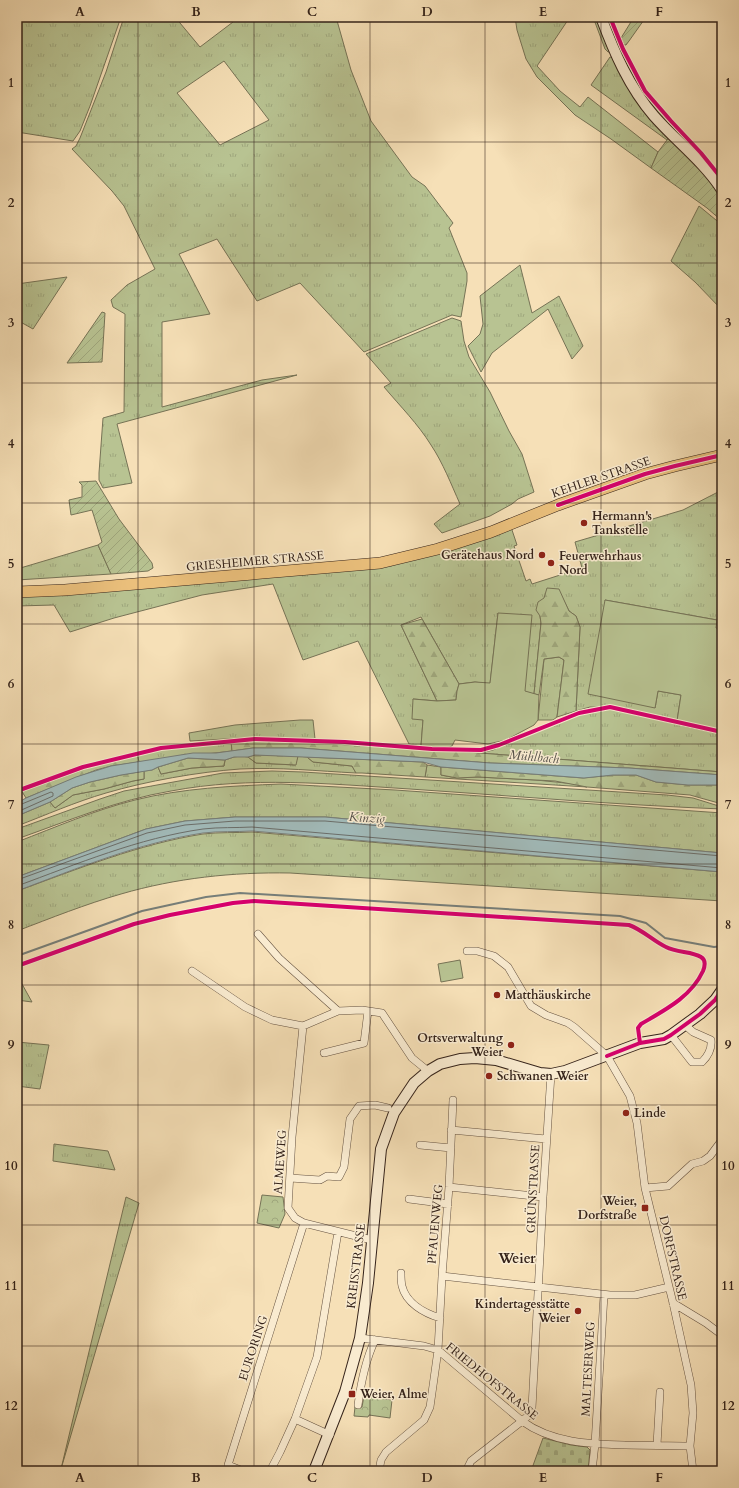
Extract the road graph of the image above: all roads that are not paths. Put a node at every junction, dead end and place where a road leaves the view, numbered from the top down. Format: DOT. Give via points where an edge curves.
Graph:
graph roads {
  1 [pos="601,17"];
  2 [pos="721,189"];
  3 [pos="722,455"];
  4 [pos="491,532"];
  5 [pos="17,592"];
  6 [pos="258,934"];
  7 [pos="467,951"];
  8 [pos="192,971"];
  9 [pos="722,990"];
  10 [pos="338,1011"];
  11 [pos="368,1011"];
  12 [pos="685,1025"];
  13 [pos="303,1026"];
  14 [pos="670,1036"];
  15 [pos="324,1053"];
  16 [pos="607,1056"];
  17 [pos="428,1071"];
  18 [pos="551,1074"];
  19 [pos="453,1100"];
  20 [pos="388,1108"];
  21 [pos="451,1130"];
  22 [pos="546,1139"];
  23 [pos="722,1140"];
  24 [pos="420,1145"];
  25 [pos="451,1148"];
  26 [pos="290,1178"];
  27 [pos="449,1187"];
  28 [pos="645,1188"];
  29 [pos="543,1197"];
  30 [pos="409,1199"];
  31 [pos="448,1204"];
  32 [pos="304,1223"];
  33 [pos="338,1232"];
  34 [pos="372,1240"];
  35 [pos="401,1273"];
  36 [pos="442,1276"];
  37 [pos="538,1286"];
  38 [pos="669,1287"];
  39 [pos="604,1295"];
  40 [pos="673,1303"];
  41 [pos="440,1318"];
  42 [pos="722,1335"];
  43 [pos="360,1338"];
  44 [pos="375,1340"];
  45 [pos="438,1350"];
  46 [pos="660,1392"];
  47 [pos="358,1405"];
  48 [pos="295,1419"];
  49 [pos="522,1421"];
  50 [pos="330,1435"];
  51 [pos="595,1444"];
  52 [pos="657,1446"];
  53 [pos="690,1446"];
  54 [pos="243,1471"];
  55 [pos="270,1471"];
  56 [pos="314,1471"];
  57 [pos="379,1471"];
  58 [pos="466,1471"];
  59 [pos="592,1471"];
  60 [pos="693,1471"];
  1 -- 2 [label="street" via="620,64 640,97 654,116 705,168"];
  3 -- 4 [label="main road, KEHLER STRASSE" via="645,474"];
  4 -- 5 [label="main road, GRIESHEIMER STRASSE" via="438,549 380,563"];
  6 -- 10 [label="street" via="279,958"];
  7 -- 16 [label="street, DORFSTRASSE" via="494,956 508,967 532,1006 574,1027"];
  8 -- 13 [label="street" via="245,1007 272,1020"];
  9 -- 12 [label="street" via="715,1000"];
  10 -- 11 [label="street"];
  10 -- 13 [label="street"];
  11 -- 15 [label="street" via="364,1043"];
  11 -- 17 [label="street" via="382,1013 412,1058"];
  12 -- 14 [label="street"];
  12 -- 14 [label="street" via="693,1032 711,1040 707,1057 702,1062 692,1062"];
  13 -- 26 [label="street, ALMEWEG"];
  14 -- 16 [label="street" via="640,1043"];
  16 -- 18 [label="street" via="565,1072"];
  16 -- 28 [label="street, DORFSTRASSE" via="630,1096"];
  17 -- 18 [label="street, KREISSTRASSE" via="448,1062 475,1058 496,1060"];
  17 -- 34 [label="street, KREISSTRASSE" via="414,1083 394,1113 381,1149"];
  18 -- 22 [label="street, GRÜNSTRASSE"];
  19 -- 21 [label="street, PFAUENWEG"];
  20 -- 26 [label="street" via="375,1105 358,1106 350,1119 344,1167 339,1177 327,1176 320,1180"];
  21 -- 22 [label="street"];
  21 -- 25 [label="street, PFAUENWEG"];
  22 -- 29 [label="street, GRÜNSTRASSE"];
  23 -- 28 [label="street" via="710,1156 692,1164 668,1186"];
  24 -- 25 [label="street"];
  25 -- 27 [label="street, PFAUENWEG"];
  26 -- 32 [label="street, ALMEWEG" via="288,1208 295,1218"];
  27 -- 29 [label="street"];
  27 -- 31 [label="street, PFAUENWEG"];
  28 -- 38 [label="street, DORFSTRASSE"];
  29 -- 37 [label="street, GRÜNSTRASSE"];
  30 -- 31 [label="street"];
  31 -- 36 [label="street, PFAUENWEG"];
  32 -- 33 [label="street, ALMEWEG"];
  32 -- 54 [label="street, EURORING" via="228,1465"];
  33 -- 34 [label="street, ALMEWEG"];
  33 -- 48 [label="street" via="317,1357"];
  34 -- 43 [label="street, KREISSTRASSE"];
  35 -- 41 [label="street" via="402,1287 411,1302 425,1313"];
  36 -- 37 [label="street"];
  36 -- 41 [label="street, PFAUENWEG"];
  37 -- 39 [label="street"];
  37 -- 49 [label="street, GRÜNSTRASSE" via="532,1408"];
  38 -- 39 [label="street" via="635,1295"];
  38 -- 40 [label="street, DORFSTRASSE"];
  39 -- 51 [label="street, MALTESERWEG"];
  40 -- 42 [label="street"];
  40 -- 53 [label="street, DORFSTRASSE" via="691,1385 693,1413"];
  41 -- 45 [label="street, PFAUENWEG"];
  43 -- 44 [label="street, FRIEDHOFSTRASSE"];
  43 -- 50 [label="street, KREISSTRASSE"];
  44 -- 45 [label="street, FRIEDHOFSTRASSE"];
  44 -- 47 [label="street" via="364,1369"];
  45 -- 49 [label="street, FRIEDHOFSTRASSE"];
  45 -- 57 [label="street, PFAUENWEG" via="430,1407 424,1420 386,1452"];
  46 -- 52 [label="street"];
  48 -- 50 [label="street"];
  48 -- 55 [label="street"];
  49 -- 51 [label="street, FRIEDHOFSTRASSE" via="543,1434"];
  49 -- 58 [label="street, GRÜNSTRASSE" via="471,1461"];
  50 -- 56 [label="street, KREISSTRASSE"];
  51 -- 52 [label="street, FRIEDHOFSTRASSE"];
  51 -- 59 [label="street, MALTESERWEG"];
  52 -- 53 [label="street, FRIEDHOFSTRASSE"];
  53 -- 60 [label="street, DORFSTRASSE"];
}
